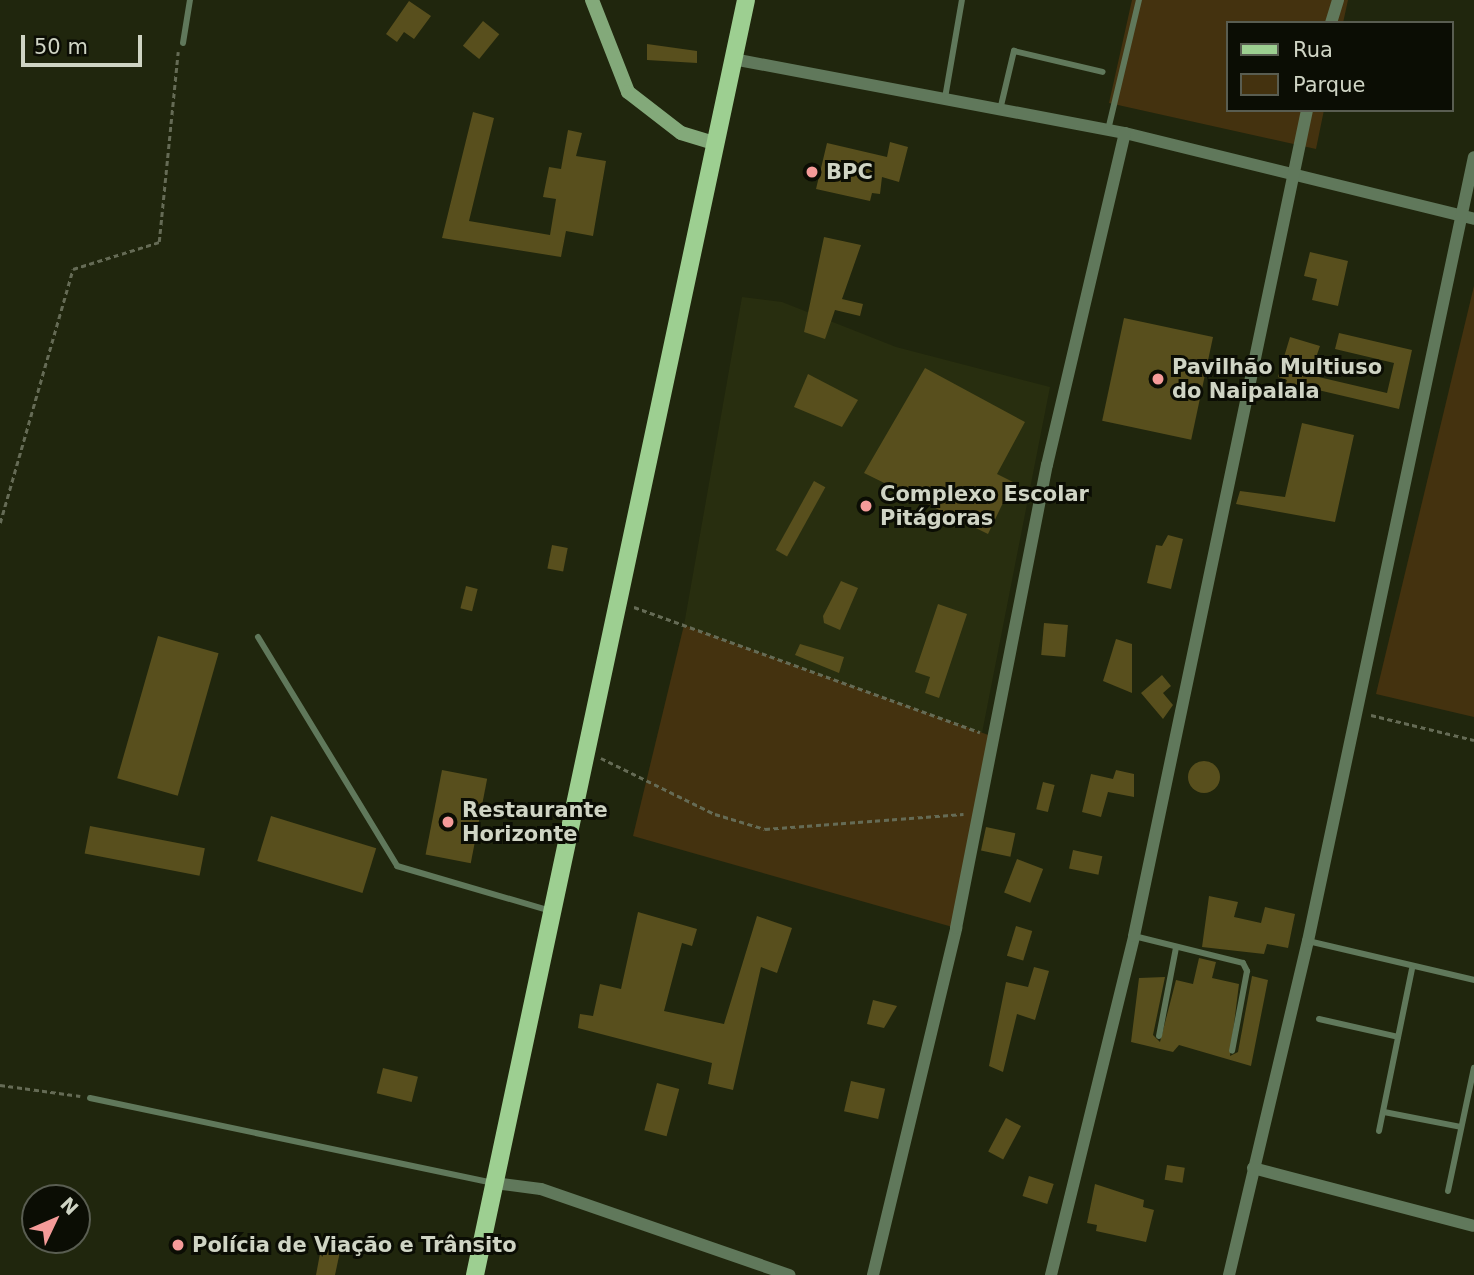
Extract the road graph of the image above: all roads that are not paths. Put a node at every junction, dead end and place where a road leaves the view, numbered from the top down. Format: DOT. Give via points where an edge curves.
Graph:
graph roads {
  1 [pos="191,0"];
  2 [pos="592,0"];
  3 [pos="746,0"];
  4 [pos="962,0"];
  5 [pos="1139,0"];
  6 [pos="1338,0"];
  7 [pos="1332,21"];
  8 [pos="183,43"];
  9 [pos="733,59"];
  10 [pos="1103,72"];
  11 [pos="945,99"];
  12 [pos="1000,110"];
  13 [pos="1306,112"];
  14 [pos="1108,130"];
  15 [pos="1125,133"];
  16 [pos="716,144"];
  17 [pos="1474,157"];
  18 [pos="1290,174"];
  19 [pos="1468,217"];
  20 [pos="258,637"];
  21 [pos="553,912"];
  22 [pos="1134,936"];
  23 [pos="1308,941"];
  24 [pos="1176,947"];
  25 [pos="1412,969"];
  26 [pos="1474,980"];
  27 [pos="1319,1019"];
  28 [pos="1159,1036"];
  29 [pos="1398,1037"];
  30 [pos="1232,1051"];
  31 [pos="1474,1068"];
  32 [pos="90,1098"];
  33 [pos="1384,1112"];
  34 [pos="1461,1128"];
  35 [pos="1379,1131"];
  36 [pos="1252,1168"];
  37 [pos="494,1183"];
  38 [pos="1448,1191"];
  39 [pos="1474,1226"];
  40 [pos="475,1275"];
  41 [pos="790,1275"];
  42 [pos="873,1275"];
  43 [pos="1051,1275"];
  44 [pos="1229,1275"];
  1 -- 8 [label="lane"];
  2 -- 16 [label="street" via="628,92 681,133"];
  3 -- 9 [label="main road"];
  4 -- 11 [label="lane"];
  5 -- 14 [label="lane"];
  6 -- 7 [label="street"];
  9 -- 11 [label="street"];
  9 -- 16 [label="main road"];
  10 -- 12 [label="lane" via="1014,51"];
  11 -- 12 [label="street"];
  12 -- 14 [label="street"];
  13 -- 18 [label="street"];
  14 -- 15 [label="street"];
  15 -- 18 [label="street"];
  15 -- 42 [label="street" via="1047,465 980,812"];
  16 -- 21 [label="main road"];
  17 -- 19 [label="street"];
  18 -- 19 [label="street"];
  18 -- 22 [label="street"];
  19 -- 23 [label="street" via="1355,711"];
  20 -- 21 [label="lane" via="397,866"];
  21 -- 37 [label="main road"];
  22 -- 24 [label="lane"];
  22 -- 43 [label="street"];
  23 -- 25 [label="lane"];
  23 -- 36 [label="street"];
  24 -- 28 [label="lane"];
  24 -- 30 [label="lane" via="1243,963 1247,971"];
  25 -- 26 [label="lane"];
  25 -- 29 [label="lane"];
  27 -- 29 [label="lane"];
  29 -- 33 [label="lane"];
  31 -- 34 [label="lane"];
  32 -- 37 [label="lane"];
  33 -- 34 [label="lane"];
  33 -- 35 [label="lane"];
  34 -- 38 [label="lane"];
  36 -- 39 [label="street"];
  36 -- 44 [label="street"];
  37 -- 40 [label="main road"];
  37 -- 41 [label="street" via="554,1193"];
}
